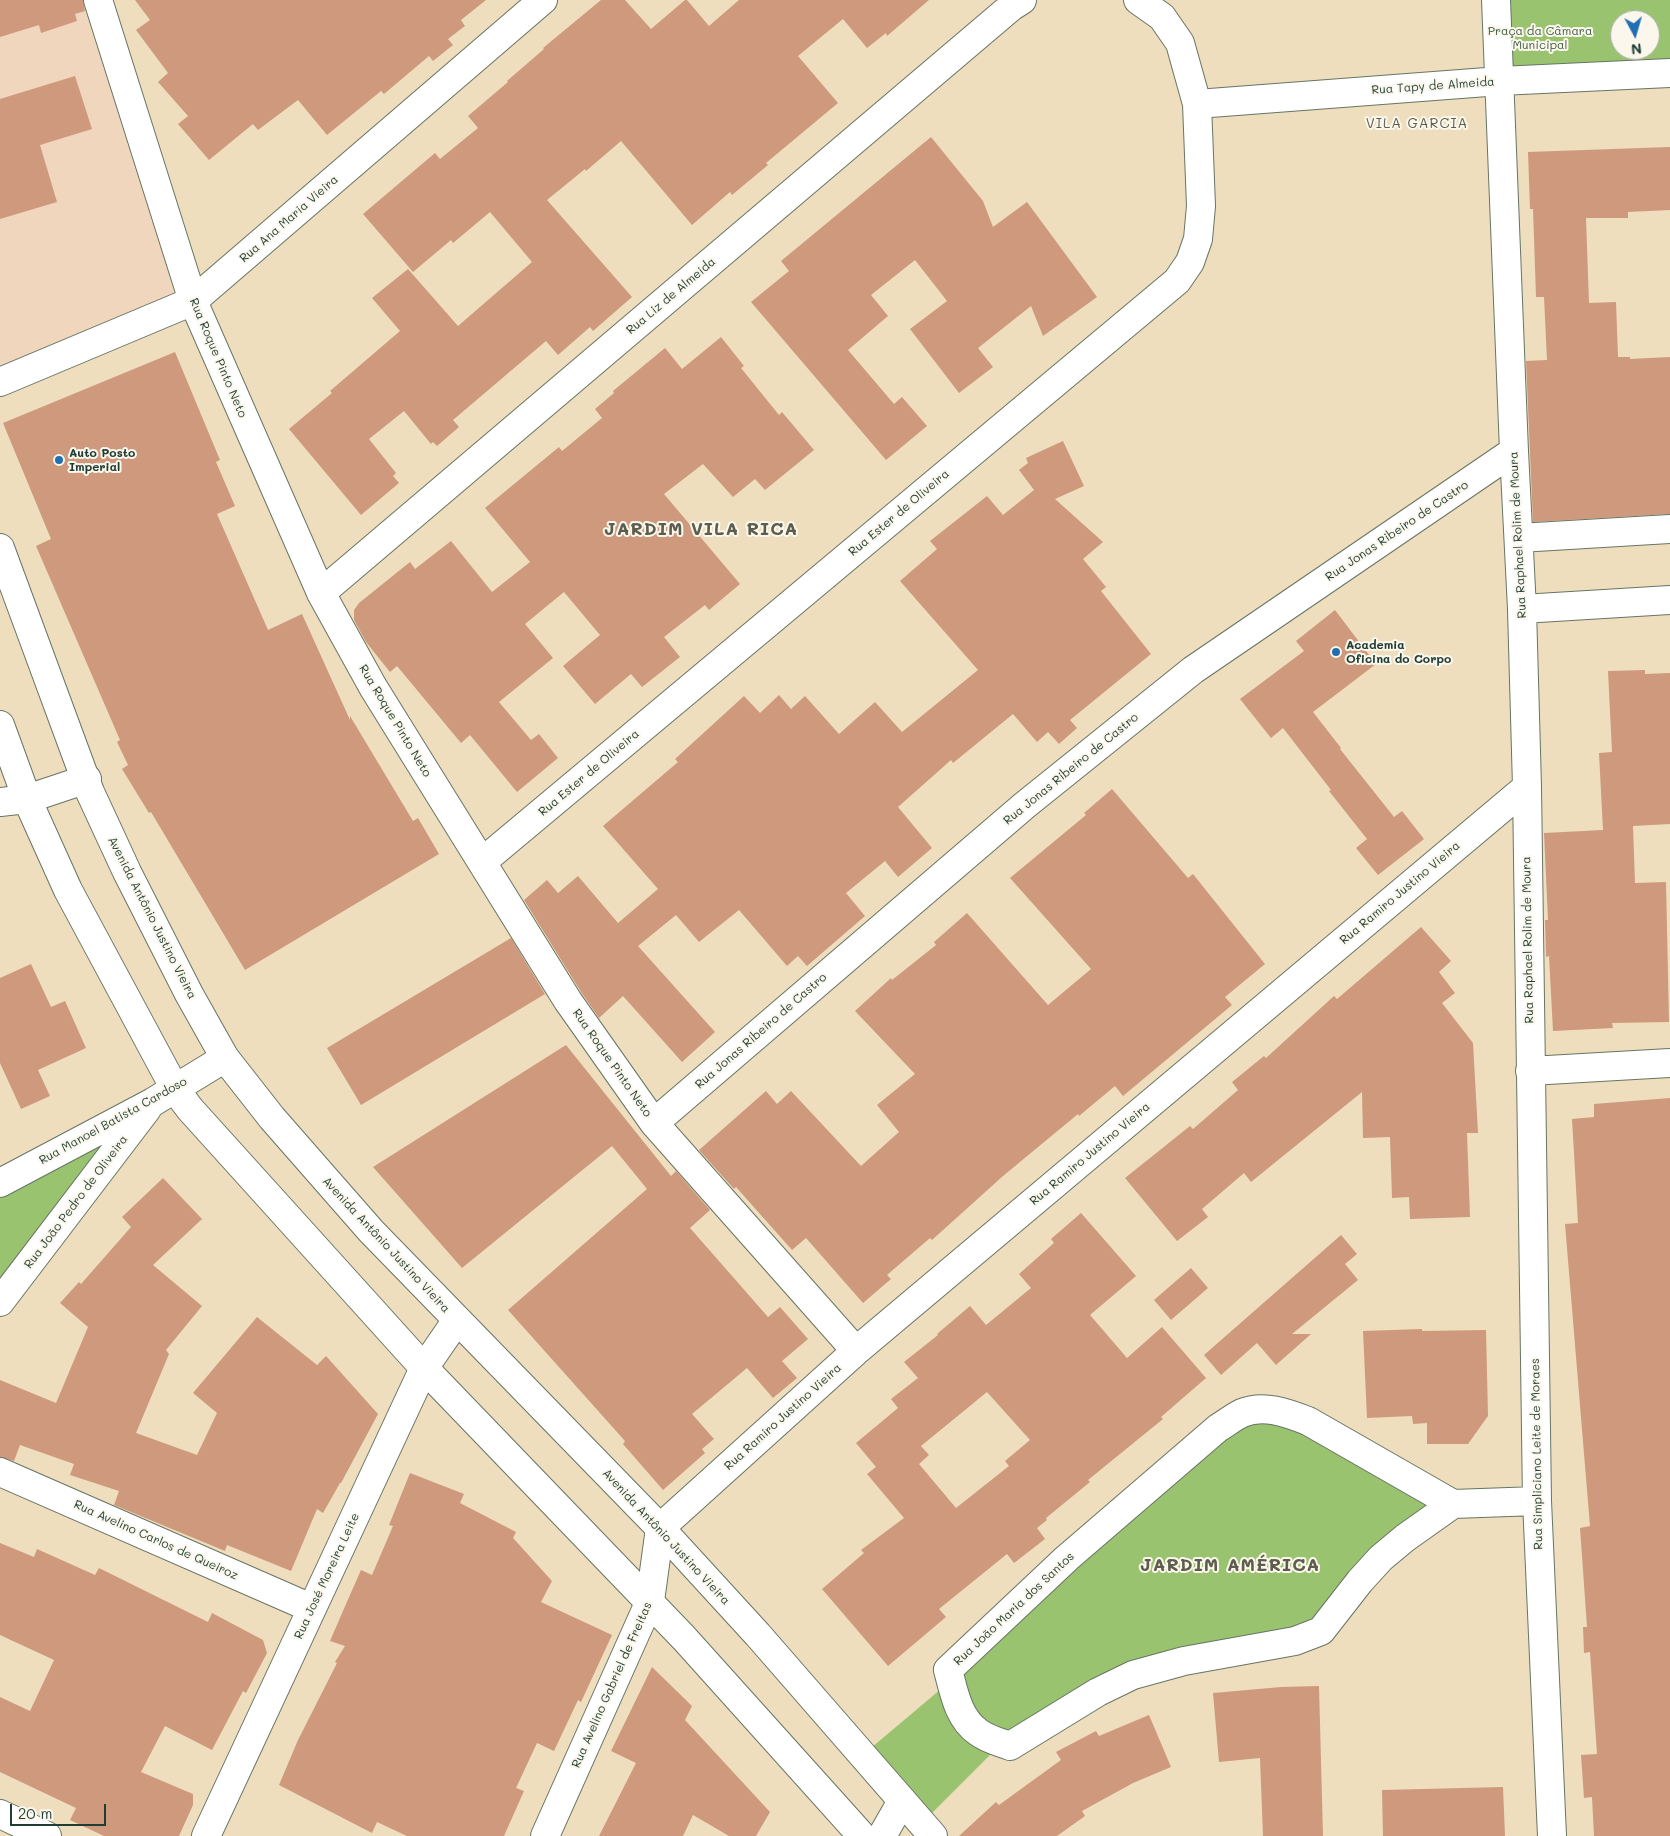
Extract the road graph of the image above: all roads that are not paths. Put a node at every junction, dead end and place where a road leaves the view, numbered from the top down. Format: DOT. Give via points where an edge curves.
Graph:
graph roads {
  1 [pos="98,0"];
  2 [pos="543,0"];
  3 [pos="1022,0"];
  4 [pos="1138,0"];
  5 [pos="1496,0"];
  6 [pos="1670,73"];
  7 [pos="1500,82"];
  8 [pos="1197,104"];
  9 [pos="193,301"];
  10 [pos="0,382"];
  11 [pos="1514,451"];
  12 [pos="1670,529"];
  13 [pos="1519,538"];
  14 [pos="0,548"];
  15 [pos="320,593"];
  16 [pos="1670,600"];
  17 [pos="1522,609"];
  18 [pos="0,725"];
  19 [pos="87,779"];
  20 [pos="1527,787"];
  21 [pos="27,799"];
  22 [pos="0,802"];
  23 [pos="482,862"];
  24 [pos="225,1058"];
  25 [pos="1670,1063"];
  26 [pos="1530,1071"];
  27 [pos="164,1095"];
  28 [pos="654,1122"];
  29 [pos="0,1183"];
  30 [pos="0,1302"];
  31 [pos="457,1320"];
  32 [pos="856,1351"];
  33 [pos="424,1368"];
  34 [pos="0,1472"];
  35 [pos="1536,1501"];
  36 [pos="1453,1504"];
  37 [pos="660,1528"];
  38 [pos="650,1601"];
  39 [pos="311,1608"];
  40 [pos="902,1801"];
  41 [pos="0,1814"];
  42 [pos="47,1836"];
  43 [pos="206,1836"];
  44 [pos="545,1836"];
  45 [pos="862,1836"];
  46 [pos="882,1836"];
  47 [pos="933,1836"];
  48 [pos="1552,1836"];
  1 -- 9 [label="street, Rua Roque Pinto Neto"];
  2 -- 9 [label="street, Rua Ana Maria Vieira"];
  3 -- 15 [label="street, Rua Liz de Almeida"];
  4 -- 8 [label="street" via="1162,17 1180,43"];
  5 -- 7 [label="street, Rua Raphael Rolim de Moura"];
  6 -- 7 [label="street, Rua Tapy de Almeida"];
  7 -- 8 [label="street, Rua Tapy de Almeida"];
  7 -- 11 [label="street, Rua Raphael Rolim de Moura"];
  8 -- 23 [label="street, Rua Ester de Oliveira" via="1201,206 1198,239 1190,262 1177,281"];
  9 -- 10 [label="street, Rua Ana Maria Vieira"];
  9 -- 15 [label="street, Rua Roque Pinto Neto"];
  11 -- 13 [label="street, Rua Raphael Rolim de Moura"];
  11 -- 28 [label="street, Rua Jonas Ribeiro de Castro" via="1193,670 1026,805"];
  12 -- 13 [label="street"];
  13 -- 17 [label="street, Rua Raphael Rolim de Moura"];
  14 -- 19 [label="street, Avenida Antônio Justino Vieira"];
  15 -- 23 [label="street, Rua Roque Pinto Neto" via="373,687"];
  16 -- 17 [label="street"];
  17 -- 20 [label="street, Rua Raphael Rolim de Moura"];
  18 -- 21 [label="street"];
  19 -- 21 [label="street"];
  19 -- 24 [label="street, Avenida Antônio Justino Vieira" via="127,872"];
  20 -- 26 [label="street, Rua Raphael Rolim de Moura"];
  20 -- 32 [label="street, Rua Ramiro Justino Vieira"];
  21 -- 22 [label="street"];
  21 -- 27 [label="street"];
  23 -- 28 [label="street, Rua Roque Pinto Neto" via="568,1000"];
  24 -- 27 [label="street, Rua Manoel Batista Cardoso"];
  24 -- 31 [label="street, Avenida Antônio Justino Vieira" via="272,1118 371,1231"];
  25 -- 26 [label="street"];
  26 -- 35 [label="street, Rua Simpliciano Leite de Moraes"];
  27 -- 29 [label="street, Rua Manoel Batista Cardoso"];
  27 -- 30 [label="street, Rua João Pedro de Oliveira"];
  27 -- 33 [label="street" via="190,1109"];
  28 -- 32 [label="street, Rua Roque Pinto Neto"];
  31 -- 33 [label="street, Rua José Moreira Leite"];
  31 -- 37 [label="street, Avenida Antônio Justino Vieira"];
  32 -- 37 [label="street, Rua Ramiro Justino Vieira"];
  33 -- 38 [label="street"];
  33 -- 39 [label="street, Rua José Moreira Leite"];
  34 -- 39 [label="street, Rua Avelino Carlos de Queiroz"];
  35 -- 36 [label="street"];
  35 -- 48 [label="street, Rua Simpliciano Leite de Moraes"];
  36 -- 36 [label="street, Rua João Maria dos Santos" via="1381,1558 1321,1631 1295,1642 1184,1661 1133,1674 1010,1746 978,1732 961,1712 948,1670 1067,1558 1218,1428 1242,1413 1260,1408 1308,1421"];
  37 -- 38 [label="street, Rua Avelino Gabriel de Freitas"];
  37 -- 40 [label="street, Avenida Antônio Justino Vieira"];
  38 -- 44 [label="street, Rua Avelino Gabriel de Freitas"];
  38 -- 45 [label="street"];
  39 -- 43 [label="street, Rua José Moreira Leite"];
  40 -- 46 [label="street"];
  40 -- 47 [label="street, Avenida Antônio Justino Vieira"];
  41 -- 42 [label="street"];
}
